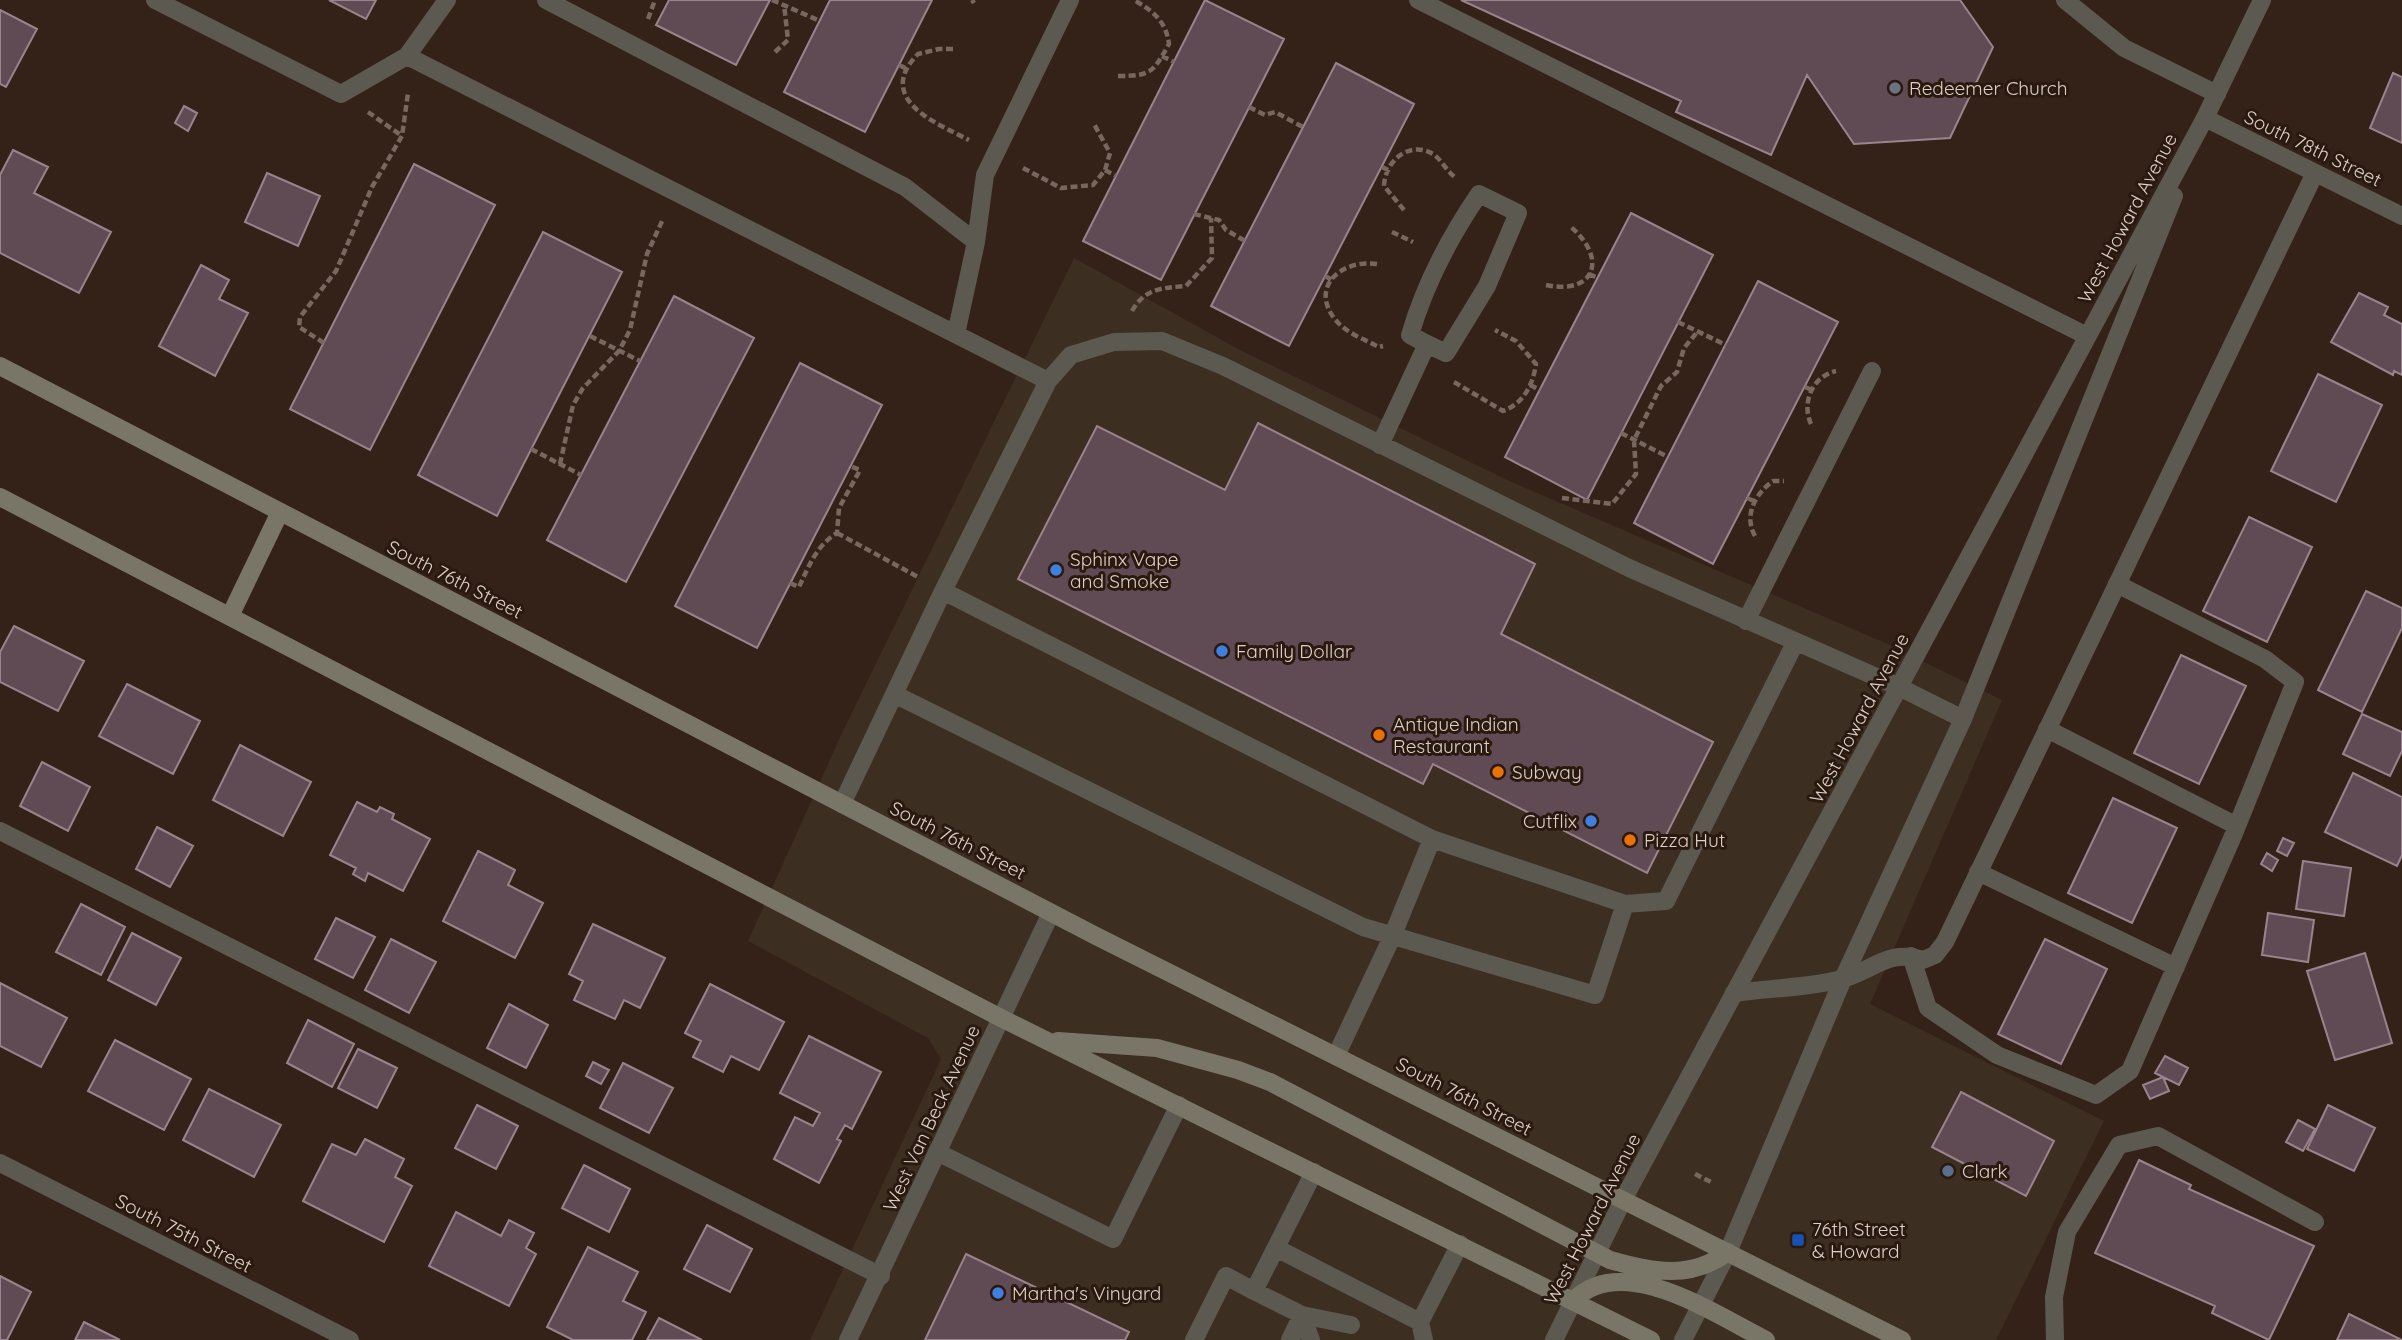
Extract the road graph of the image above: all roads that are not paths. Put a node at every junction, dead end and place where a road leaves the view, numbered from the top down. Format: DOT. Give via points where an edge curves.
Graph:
graph roads {
  1 [pos="155,0"];
  2 [pos="447,0"];
  3 [pos="546,0"];
  4 [pos="1070,0"];
  5 [pos="1418,0"];
  6 [pos="2065,0"];
  7 [pos="2262,0"];
  8 [pos="407,56"];
  9 [pos="2217,94"];
  10 [pos="2205,118"];
  11 [pos="2315,173"];
  12 [pos="2402,216"];
  13 [pos="976,242"];
  14 [pos="956,334"];
  15 [pos="2087,336"];
  16 [pos="1427,344"];
  17 [pos="0,366"];
  18 [pos="1872,371"];
  19 [pos="1048,381"];
  20 [pos="1380,445"];
  21 [pos="0,497"];
  22 [pos="280,512"];
  23 [pos="2117,583"];
  24 [pos="943,591"];
  25 [pos="230,616"];
  26 [pos="1746,621"];
  27 [pos="1795,643"];
  28 [pos="1899,687"];
  29 [pos="896,695"];
  30 [pos="1963,719"];
  31 [pos="2047,729"];
  32 [pos="842,804"];
  33 [pos="2237,826"];
  34 [pos="0,831"];
  35 [pos="1432,839"];
  36 [pos="1978,872"];
  37 [pos="1625,904"];
  38 [pos="1051,913"];
  39 [pos="1392,937"];
  40 [pos="1911,956"];
  41 [pos="2175,967"];
  42 [pos="1843,979"];
  43 [pos="1734,993"];
  44 [pos="1001,1018"];
  45 [pos="1048,1041"];
  46 [pos="1336,1056"];
  47 [pos="1179,1105"];
  48 [pos="937,1152"];
  49 [pos="0,1163"];
  50 [pos="1314,1172"];
  51 [pos="1623,1200"];
  52 [pos="2315,1222"];
  53 [pos="1460,1244"];
  54 [pos="1276,1248"];
  55 [pos="1728,1252"];
  56 [pos="1596,1254"];
  57 [pos="881,1276"];
  58 [pos="1254,1291"];
  59 [pos="1573,1301"];
  60 [pos="1700,1307"];
  61 [pos="1302,1315"];
  62 [pos="1351,1325"];
  63 [pos="1422,1331"];
  64 [pos="350,1340"];
  65 [pos="848,1340"];
  66 [pos="1194,1340"];
  67 [pos="1290,1340"];
  68 [pos="1311,1340"];
  69 [pos="1554,1340"];
  70 [pos="1651,1340"];
  71 [pos="1683,1340"];
  72 [pos="1766,1340"];
  73 [pos="1902,1340"];
  74 [pos="2055,1340"];
  1 -- 8 [label="street" via="341,94"];
  2 -- 8 [label="street"];
  3 -- 13 [label="street" via="905,187"];
  4 -- 13 [label="street" via="985,175"];
  5 -- 15 [label="street"];
  6 -- 9 [label="street" via="2124,48"];
  7 -- 9 [label="street, West Howard Avenue"];
  8 -- 14 [label="street"];
  9 -- 10 [label="street, West Howard Avenue"];
  10 -- 11 [label="street, South 78th Street"];
  10 -- 15 [label="street, West Howard Avenue"];
  10 -- 30 [label="street, West Howard Avenue"];
  11 -- 12 [label="street, South 78th Street"];
  11 -- 23 [label="street"];
  13 -- 14 [label="street"];
  14 -- 19 [label="street"];
  15 -- 28 [label="street, West Howard Avenue"];
  16 -- 16 [label="street" via="1446,353 1487,286 1518,213 1479,194 1457,226 1419,305 1410,335"];
  16 -- 20 [label="street"];
  17 -- 22 [label="main road, South 76th Street"];
  18 -- 26 [label="street"];
  19 -- 20 [label="street" via="1071,355 1114,342 1162,341 1223,366"];
  19 -- 24 [label="street"];
  20 -- 26 [label="street"];
  21 -- 25 [label="main road"];
  22 -- 25 [label="main road"];
  22 -- 32 [label="main road, South 76th Street"];
  23 -- 31 [label="street"];
  23 -- 33 [label="street" via="2265,659 2295,682"];
  24 -- 29 [label="street"];
  24 -- 35 [label="street"];
  25 -- 44 [label="main road"];
  26 -- 27 [label="street"];
  27 -- 28 [label="street"];
  27 -- 37 [label="street" via="1666,901"];
  28 -- 30 [label="street"];
  28 -- 43 [label="street, West Howard Avenue"];
  29 -- 32 [label="street"];
  29 -- 39 [label="street" via="1363,927"];
  30 -- 42 [label="street, West Howard Avenue"];
  31 -- 33 [label="street"];
  31 -- 36 [label="street"];
  32 -- 38 [label="main road, South 76th Street"];
  33 -- 41 [label="street"];
  34 -- 57 [label="street"];
  35 -- 37 [label="street"];
  35 -- 39 [label="street"];
  36 -- 40 [label="street" via="1936,955 1923,960"];
  36 -- 41 [label="street"];
  37 -- 39 [label="street" via="1595,995"];
  38 -- 44 [label="street, West Van Beck Avenue"];
  38 -- 46 [label="main road, South 76th Street"];
  39 -- 46 [label="street"];
  40 -- 41 [label="street" via="1928,1008 1997,1055 2095,1095 2130,1071"];
  40 -- 42 [label="street" via="1880,960"];
  42 -- 43 [label="street"];
  42 -- 55 [label="street, West Howard Avenue"];
  43 -- 51 [label="street, West Howard Avenue"];
  44 -- 45 [label="main road"];
  44 -- 48 [label="street, West Van Beck Avenue"];
  45 -- 47 [label="main road"];
  45 -- 56 [label="main road" via="1157,1048 1260,1078"];
  46 -- 51 [label="main road, South 76th Street"];
  47 -- 48 [label="street" via="1113,1239"];
  47 -- 50 [label="main road"];
  48 -- 57 [label="street, West Van Beck Avenue"];
  49 -- 64 [label="street, South 75th Street"];
  50 -- 53 [label="main road"];
  50 -- 54 [label="street"];
  51 -- 55 [label="main road, South 76th Street"];
  51 -- 56 [label="street, West Howard Avenue"];
  52 -- 74 [label="street" via="2158,1136 2119,1145 2067,1232 2054,1297"];
  53 -- 59 [label="main road"];
  53 -- 63 [label="street"];
  54 -- 58 [label="street"];
  54 -- 63 [label="street"];
  55 -- 56 [label="main road" via="1700,1269 1677,1272 1635,1267"];
  55 -- 60 [label="street, West Howard Avenue"];
  55 -- 73 [label="main road, South 76th Street"];
  56 -- 59 [label="street, West Howard Avenue"];
  57 -- 65 [label="street, West Van Beck Avenue"];
  58 -- 61 [label="street"];
  58 -- 66 [label="street" via="1226,1276"];
  59 -- 60 [label="main road" via="1586,1287 1613,1280 1656,1288"];
  59 -- 69 [label="street, West Howard Avenue"];
  59 -- 70 [label="main road"];
  60 -- 71 [label="street, West Howard Avenue"];
  60 -- 72 [label="main road"];
  61 -- 62 [label="street"];
  61 -- 67 [label="street"];
  61 -- 68 [label="street"];
}
